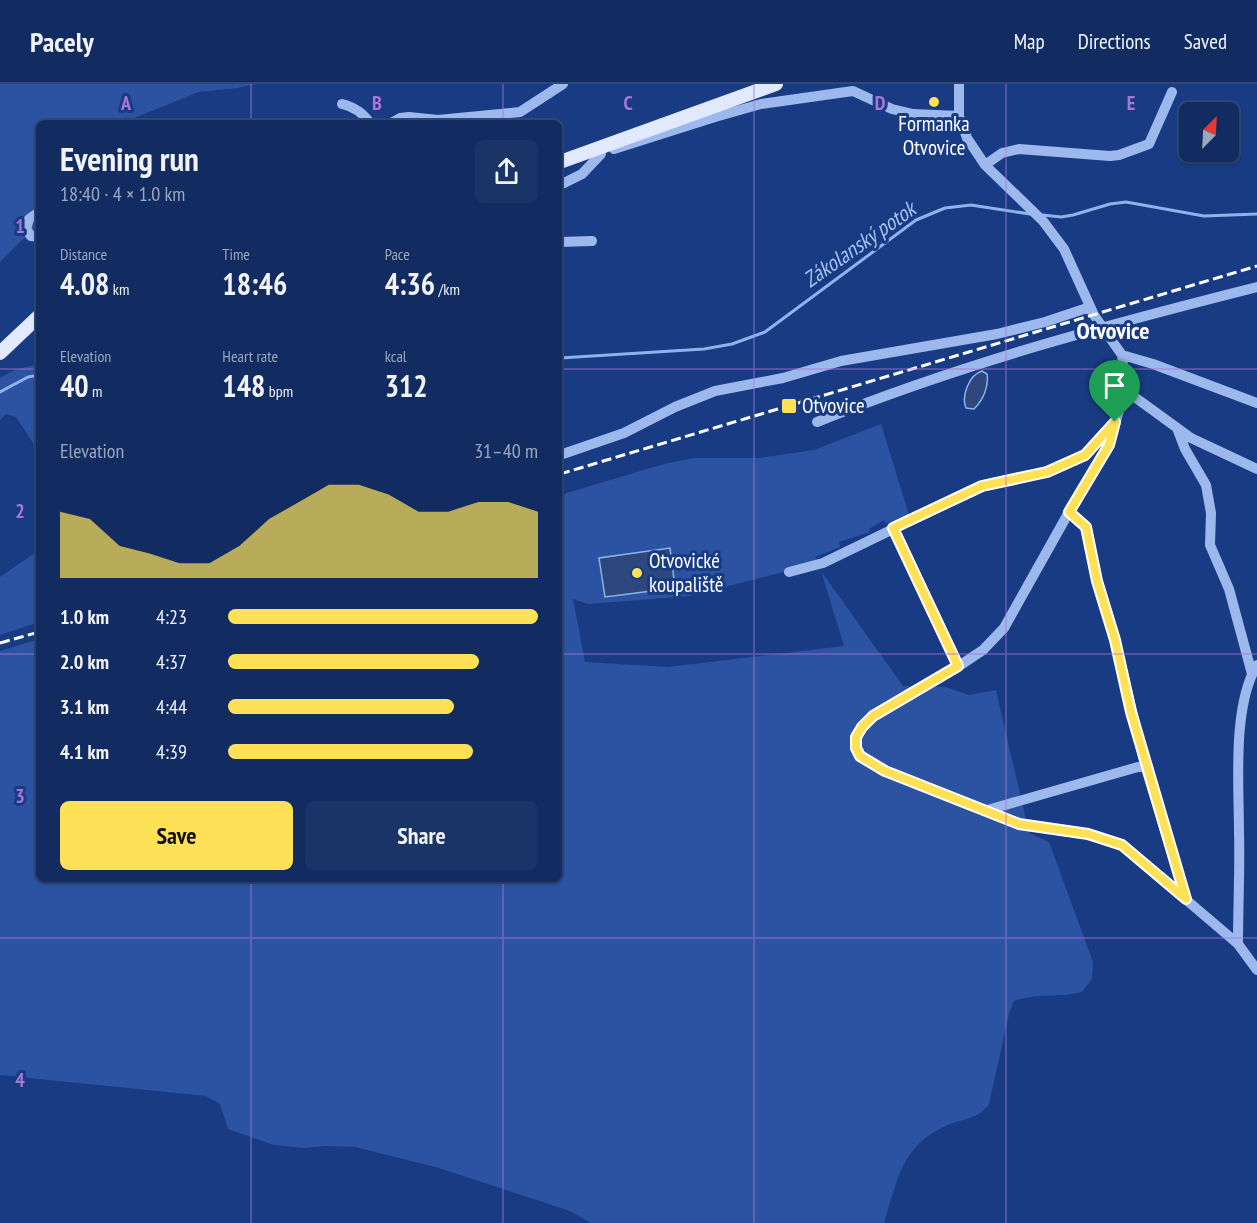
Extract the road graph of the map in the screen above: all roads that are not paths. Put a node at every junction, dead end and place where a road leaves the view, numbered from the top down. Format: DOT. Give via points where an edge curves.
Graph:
graph roads {
  1 [pos="563,84"];
  2 [pos="776,84"];
  3 [pos="958,84"];
  4 [pos="850,88"];
  5 [pos="1172,92"];
  6 [pos="342,104"];
  7 [pos="959,116"];
  8 [pos="368,120"];
  9 [pos="397,120"];
  10 [pos="438,120"];
  11 [pos="438,120"];
  12 [pos="597,151"];
  13 [pos="562,161"];
  14 [pos="985,165"];
  15 [pos="562,184"];
  16 [pos="36,214"];
  17 [pos="36,237"];
  18 [pos="592,241"];
  19 [pos="562,242"];
  20 [pos="1257,287"];
  21 [pos="1090,307"];
  22 [pos="36,319"];
  23 [pos="1102,326"];
  24 [pos="0,353"];
  25 [pos="1122,355"];
  26 [pos="1125,390"];
  27 [pos="1257,403"];
  28 [pos="817,422"];
  29 [pos="1115,422"];
  30 [pos="1177,428"];
  31 [pos="562,454"];
  32 [pos="1257,469"];
  33 [pos="1069,512"];
  34 [pos="893,528"];
  35 [pos="789,572"];
  36 [pos="958,666"];
  37 [pos="1254,670"];
  38 [pos="1145,765"];
  39 [pos="984,811"];
  40 [pos="1186,899"];
  41 [pos="1238,944"];
  42 [pos="1257,970"];
  1 -- 11 [label="street" via="520,112"];
  2 -- 12 [label="main road"];
  3 -- 7 [label="street"];
  4 -- 7 [label="street" via="892,109"];
  4 -- 12 [label="street" via="761,104"];
  5 -- 14 [label="street" via="1149,144 1129,152 1110,156 1018,149 1002,153"];
  6 -- 8 [label="street" via="356,108"];
  7 -- 14 [label="street" via="967,138"];
  9 -- 10 [label="street"];
  12 -- 13 [label="main road"];
  12 -- 15 [label="street" via="582,174"];
  14 -- 21 [label="street" via="1043,221 1064,249"];
  16 -- 17 [label="street" via="29,219 26,229"];
  18 -- 19 [label="street"];
  20 -- 23 [label="street"];
  21 -- 23 [label="street"];
  21 -- 31 [label="street" via="997,334 841,361 783,378 715,391 624,433"];
  22 -- 24 [label="main road"];
  23 -- 25 [label="street"];
  23 -- 28 [label="street" via="958,370"];
  25 -- 26 [label="street"];
  25 -- 27 [label="street"];
  26 -- 29 [label="street"];
  26 -- 30 [label="street"];
  29 -- 33 [label="street" via="1109,445"];
  29 -- 34 [label="street" via="1085,455 1047,472 982,486"];
  30 -- 32 [label="street"];
  30 -- 37 [label="street" via="1206,485 1212,513 1210,545 1229,589"];
  33 -- 36 [label="street" via="1004,628 983,650"];
  33 -- 38 [label="street" via="1086,527"];
  34 -- 35 [label="street" via="823,563"];
  34 -- 36 [label="street"];
  36 -- 39 [label="street" via="873,716 858,732 856,748 863,759 885,771"];
  37 -- 41 [label="street" via="1244,699 1238,767"];
  38 -- 39 [label="street"];
  38 -- 40 [label="street"];
  39 -- 40 [label="street" via="1019,824 1095,836 1122,845"];
  40 -- 41 [label="street"];
  41 -- 42 [label="street"];
}
